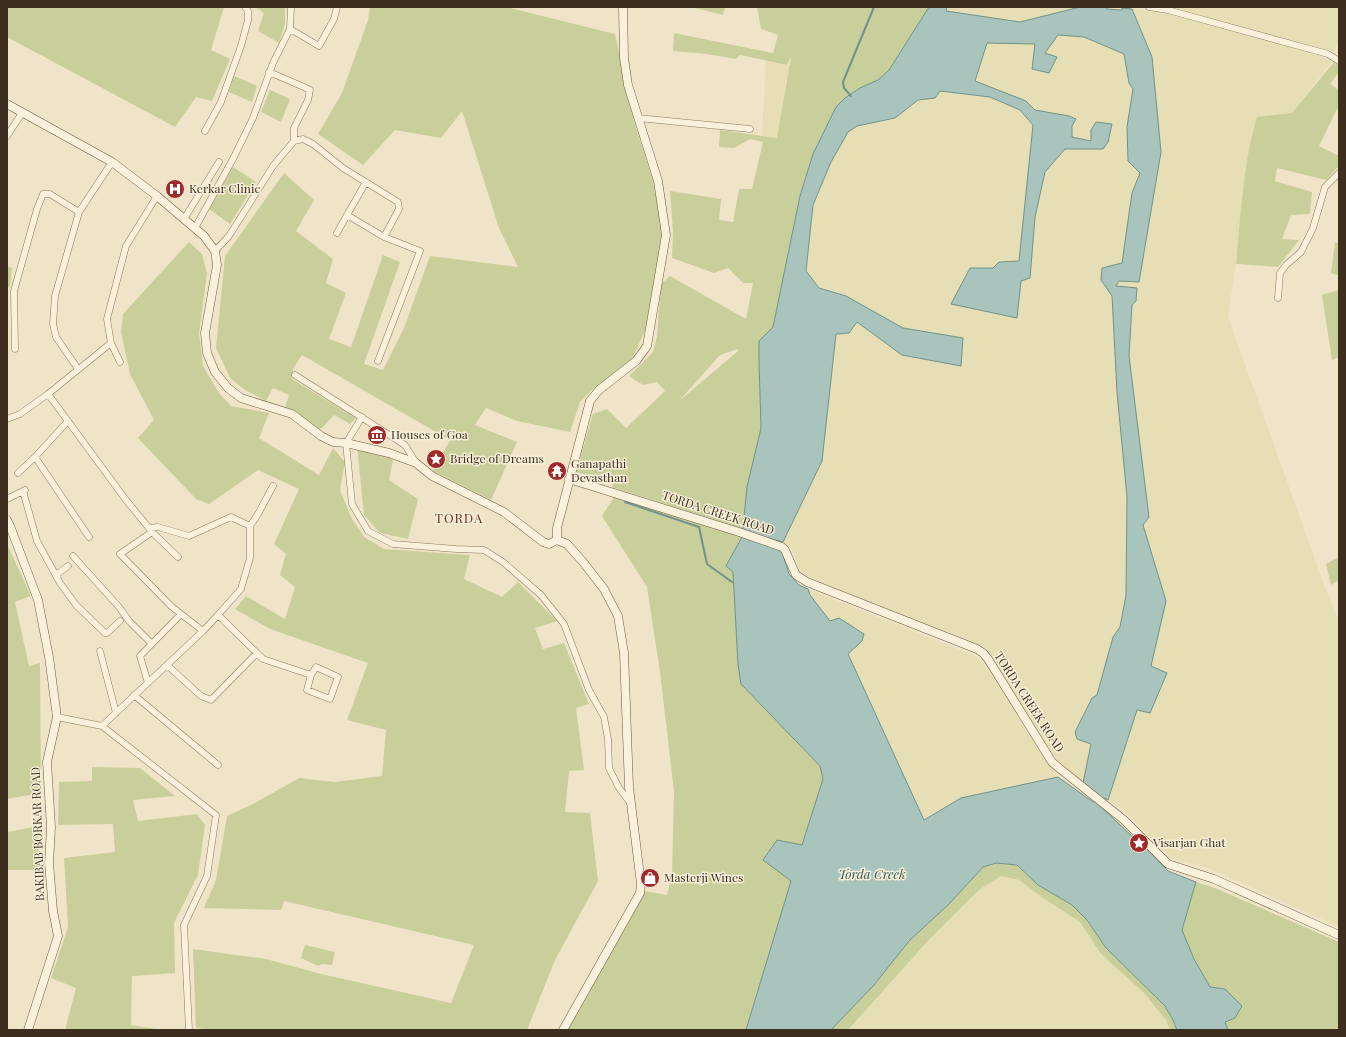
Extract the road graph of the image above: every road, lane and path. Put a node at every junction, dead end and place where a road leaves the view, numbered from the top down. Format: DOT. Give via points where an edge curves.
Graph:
graph roads {
  1 [pos="245,7"];
  2 [pos="291,7"];
  3 [pos="337,7"];
  4 [pos="623,7"];
  5 [pos="1149,7"];
  6 [pos="290,29"];
  7 [pos="1339,61"];
  8 [pos="269,72"];
  9 [pos="7,104"];
  10 [pos="22,113"];
  11 [pos="638,118"];
  12 [pos="750,128"];
  13 [pos="205,131"];
  14 [pos="7,136"];
  15 [pos="294,140"];
  16 [pos="112,162"];
  17 [pos="219,162"];
  18 [pos="1339,173"];
  19 [pos="366,182"];
  20 [pos="156,196"];
  21 [pos="79,212"];
  22 [pos="347,215"];
  23 [pos="184,219"];
  24 [pos="195,228"];
  25 [pos="337,233"];
  26 [pos="384,237"];
  27 [pos="215,252"];
  28 [pos="14,291"];
  29 [pos="7,295"];
  30 [pos="1278,298"];
  31 [pos="111,342"];
  32 [pos="15,349"];
  33 [pos="378,361"];
  34 [pos="120,362"];
  35 [pos="78,369"];
  36 [pos="295,375"];
  37 [pos="48,394"];
  38 [pos="362,417"];
  39 [pos="7,419"];
  40 [pos="68,422"];
  41 [pos="346,443"];
  42 [pos="35,457"];
  43 [pos="416,464"];
  44 [pos="18,472"];
  45 [pos="570,480"];
  46 [pos="273,486"];
  47 [pos="7,499"];
  48 [pos="7,520"];
  49 [pos="250,526"];
  50 [pos="151,530"];
  51 [pos="89,537"];
  52 [pos="557,540"];
  53 [pos="73,556"];
  54 [pos="178,557"];
  55 [pos="68,566"];
  56 [pos="56,575"];
  57 [pos="181,614"];
  58 [pos="218,615"];
  59 [pos="120,621"];
  60 [pos="203,631"];
  61 [pos="152,644"];
  62 [pos="100,650"];
  63 [pos="257,653"];
  64 [pos="167,665"];
  65 [pos="311,675"];
  66 [pos="148,683"];
  67 [pos="134,695"];
  68 [pos="116,713"];
  69 [pos="57,717"];
  70 [pos="102,726"];
  71 [pos="218,765"];
  72 [pos="631,804"];
  73 [pos="1339,935"];
  74 [pos="28,1030"];
  75 [pos="189,1030"];
  76 [pos="563,1030"];
  1 -- 13 [label="street" via="248,11 248,20 241,46 221,102"];
  2 -- 6 [label="street"];
  3 -- 6 [label="street" via="334,19 319,46"];
  4 -- 11 [label="street" via="624,58 628,85"];
  5 -- 7 [label="street" via="1328,54"];
  6 -- 8 [label="street"];
  8 -- 15 [label="street" via="310,90 308,100 294,128"];
  8 -- 24 [label="street" via="234,157"];
  9 -- 10 [label="street"];
  10 -- 14 [label="street"];
  10 -- 16 [label="street"];
  11 -- 12 [label="street"];
  11 -- 45 [label="street" via="658,181 666,235 651,328 646,346 636,361 599,390 590,401"];
  15 -- 19 [label="street" via="303,139 313,144 343,168"];
  15 -- 27 [label="street" via="273,166 229,236"];
  16 -- 20 [label="street"];
  16 -- 21 [label="street"];
  17 -- 23 [label="street"];
  18 -- 30 [label="street" via="1324,187 1313,228 1301,252 1280,273"];
  19 -- 22 [label="street"];
  19 -- 26 [label="street" via="398,202 399,209"];
  20 -- 23 [label="street"];
  20 -- 31 [label="street" via="126,246 107,319"];
  21 -- 28 [label="street" via="50,194 43,194"];
  21 -- 35 [label="street" via="55,296 53,324 56,337"];
  22 -- 25 [label="street"];
  22 -- 26 [label="street"];
  23 -- 24 [label="street"];
  24 -- 27 [label="street"];
  26 -- 33 [label="street" via="420,251"];
  27 -- 41 [label="street" via="217,265 205,333 208,353 215,372 228,388 241,398 292,414 332,442"];
  28 -- 29 [label="street"];
  28 -- 32 [label="street"];
  31 -- 34 [label="street"];
  31 -- 35 [label="street"];
  35 -- 37 [label="street"];
  36 -- 38 [label="street"];
  37 -- 39 [label="street" via="20,414"];
  37 -- 40 [label="street"];
  38 -- 41 [label="street"];
  38 -- 43 [label="street" via="405,445"];
  40 -- 42 [label="street"];
  40 -- 50 [label="street"];
  41 -- 43 [label="street" via="389,453"];
  41 -- 72 [label="street" via="352,504 368,531 393,544 484,550 503,562 541,595 564,624 589,690 604,717 609,768"];
  42 -- 44 [label="street"];
  42 -- 51 [label="street"];
  43 -- 52 [label="street" via="432,476 504,512 543,542 548,544"];
  45 -- 52 [label="street" via="557,528"];
  45 -- 73 [label="street, TORDA CREEK ROAD" via="782,547 796,575 806,582 977,649 988,659 1052,762 1124,820 1168,864 1214,879"];
  46 -- 49 [label="street"];
  47 -- 56 [label="street" via="24,491 34,532"];
  48 -- 69 [label="street, BAKIBAB BORKAR ROAD" via="38,600"];
  49 -- 50 [label="street" via="231,517 189,536 158,527"];
  49 -- 58 [label="street" via="250,558 241,590"];
  50 -- 54 [label="street"];
  50 -- 57 [label="street" via="120,554"];
  52 -- 72 [label="street" via="567,544 604,588 618,616 624,653"];
  53 -- 61 [label="street" via="119,607 128,621"];
  55 -- 56 [label="street"];
  56 -- 59 [label="street" via="76,605 105,633"];
  57 -- 60 [label="street"];
  57 -- 61 [label="street"];
  58 -- 60 [label="street"];
  58 -- 63 [label="street"];
  60 -- 64 [label="street"];
  61 -- 66 [label="street" via="140,656"];
  62 -- 68 [label="street"];
  63 -- 64 [label="street" via="211,700 201,696"];
  63 -- 65 [label="street" via="263,659"];
  64 -- 66 [label="street"];
  65 -- 65 [label="street" via="316,667 338,677 330,699 307,690"];
  66 -- 67 [label="street"];
  67 -- 68 [label="street"];
  67 -- 71 [label="street"];
  68 -- 70 [label="street"];
  69 -- 70 [label="street"];
  69 -- 74 [label="street, BAKIBAB BORKAR ROAD" via="47,762 51,827 49,863 58,936"];
  70 -- 75 [label="street" via="216,815 207,876 184,925"];
  72 -- 76 [label="street" via="642,884 640,893"];
}
